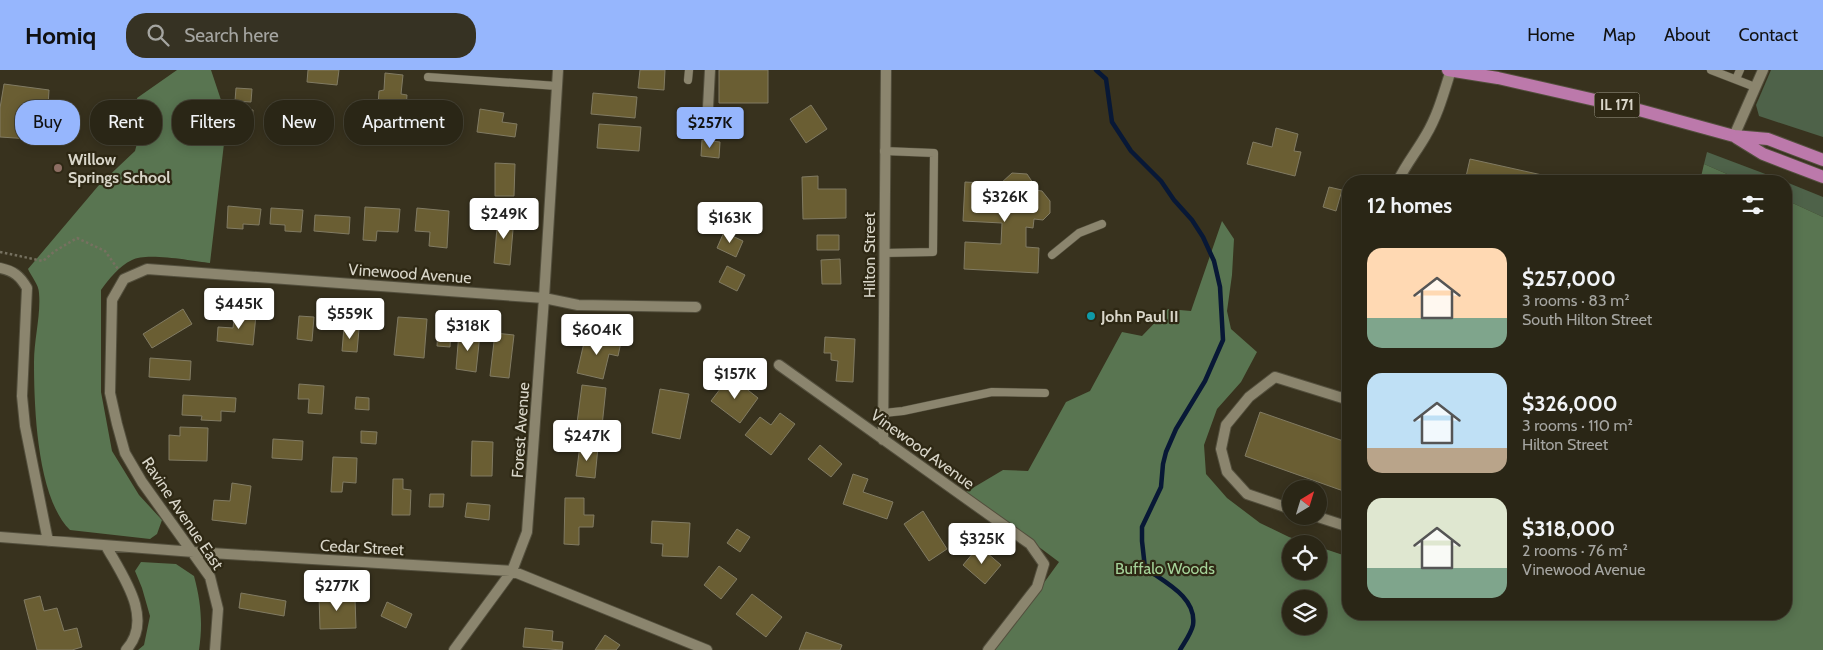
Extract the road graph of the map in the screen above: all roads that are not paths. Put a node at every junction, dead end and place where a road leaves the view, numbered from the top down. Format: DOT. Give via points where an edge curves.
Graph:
graph roads {
  1 [pos="558,70"];
  2 [pos="689,70"];
  3 [pos="710,70"];
  4 [pos="886,70"];
  5 [pos="1450,70"];
  6 [pos="1711,70"];
  7 [pos="1740,70"];
  8 [pos="1762,70"];
  9 [pos="1498,74"];
  10 [pos="428,77"];
  11 [pos="1736,79"];
  12 [pos="688,80"];
  13 [pos="557,86"];
  14 [pos="1756,87"];
  15 [pos="707,126"];
  16 [pos="1734,136"];
  17 [pos="884,150"];
  18 [pos="1823,160"];
  19 [pos="1401,175"];
  20 [pos="1823,177"];
  21 [pos="1102,224"];
  22 [pos="884,253"];
  23 [pos="1052,255"];
  24 [pos="0,268"];
  25 [pos="124,279"];
  26 [pos="544,298"];
  27 [pos="696,307"];
  28 [pos="779,365"];
  29 [pos="1045,393"];
  30 [pos="1342,398"];
  31 [pos="884,414"];
  32 [pos="883,440"];
  33 [pos="1282,506"];
  34 [pos="1328,520"];
  35 [pos="1342,525"];
  36 [pos="0,537"];
  37 [pos="48,541"];
  38 [pos="106,546"];
  39 [pos="194,552"];
  40 [pos="512,571"];
  41 [pos="126,650"];
  42 [pos="215,650"];
  43 [pos="454,650"];
  44 [pos="707,650"];
  45 [pos="988,650"];
  1 -- 13 [label="street, Forest Avenue"];
  2 -- 12 [label="lane"];
  3 -- 15 [label="street"];
  4 -- 17 [label="street, Hilton Street"];
  5 -- 9 [label="main road, IL 171"];
  5 -- 19 [label="street" via="1439,109"];
  6 -- 11 [label="lane"];
  7 -- 11 [label="lane"];
  8 -- 14 [label="street"];
  9 -- 16 [label="main road, IL 171"];
  10 -- 13 [label="lane"];
  11 -- 14 [label="lane"];
  13 -- 26 [label="street, Forest Avenue"];
  14 -- 16 [label="street"];
  16 -- 18 [label="main road, IL 171" via="1768,139"];
  16 -- 20 [label="main road, IL 171" via="1763,154"];
  17 -- 22 [label="street, Hilton Street"];
  17 -- 22 [label="lane" via="934,153 933,252"];
  21 -- 23 [label="lane" via="1079,233"];
  22 -- 31 [label="street, Hilton Street"];
  24 -- 37 [label="street" via="12,270 27,288 22,396"];
  25 -- 26 [label="street, Vinewood Avenue" via="147,269"];
  25 -- 39 [label="street, Ravine Avenue East" via="112,300 110,393 116,424 126,453 142,482"];
  26 -- 27 [label="street, Vinewood Avenue" via="578,305"];
  26 -- 40 [label="street, Forest Avenue" via="527,532"];
  28 -- 32 [label="street, Vinewood Avenue"];
  29 -- 31 [label="lane" via="992,392"];
  30 -- 33 [label="street" via="1275,377 1249,397 1226,425 1222,449 1227,472 1247,494"];
  31 -- 32 [label="street, Hilton Street"];
  32 -- 45 [label="street, Vinewood Avenue" via="1030,544 1044,564 1037,586"];
  34 -- 35 [label="street"];
  36 -- 37 [label="street, Cedar Street"];
  37 -- 38 [label="street, Cedar Street"];
  38 -- 39 [label="street, Cedar Street"];
  38 -- 41 [label="street" via="130,589 138,612 136,629"];
  39 -- 40 [label="street, Cedar Street"];
  39 -- 42 [label="street, Ravine Avenue East" via="210,577 218,609"];
  40 -- 43 [label="street, Forest Avenue"];
  40 -- 44 [label="street, Cedar Street"];
}
